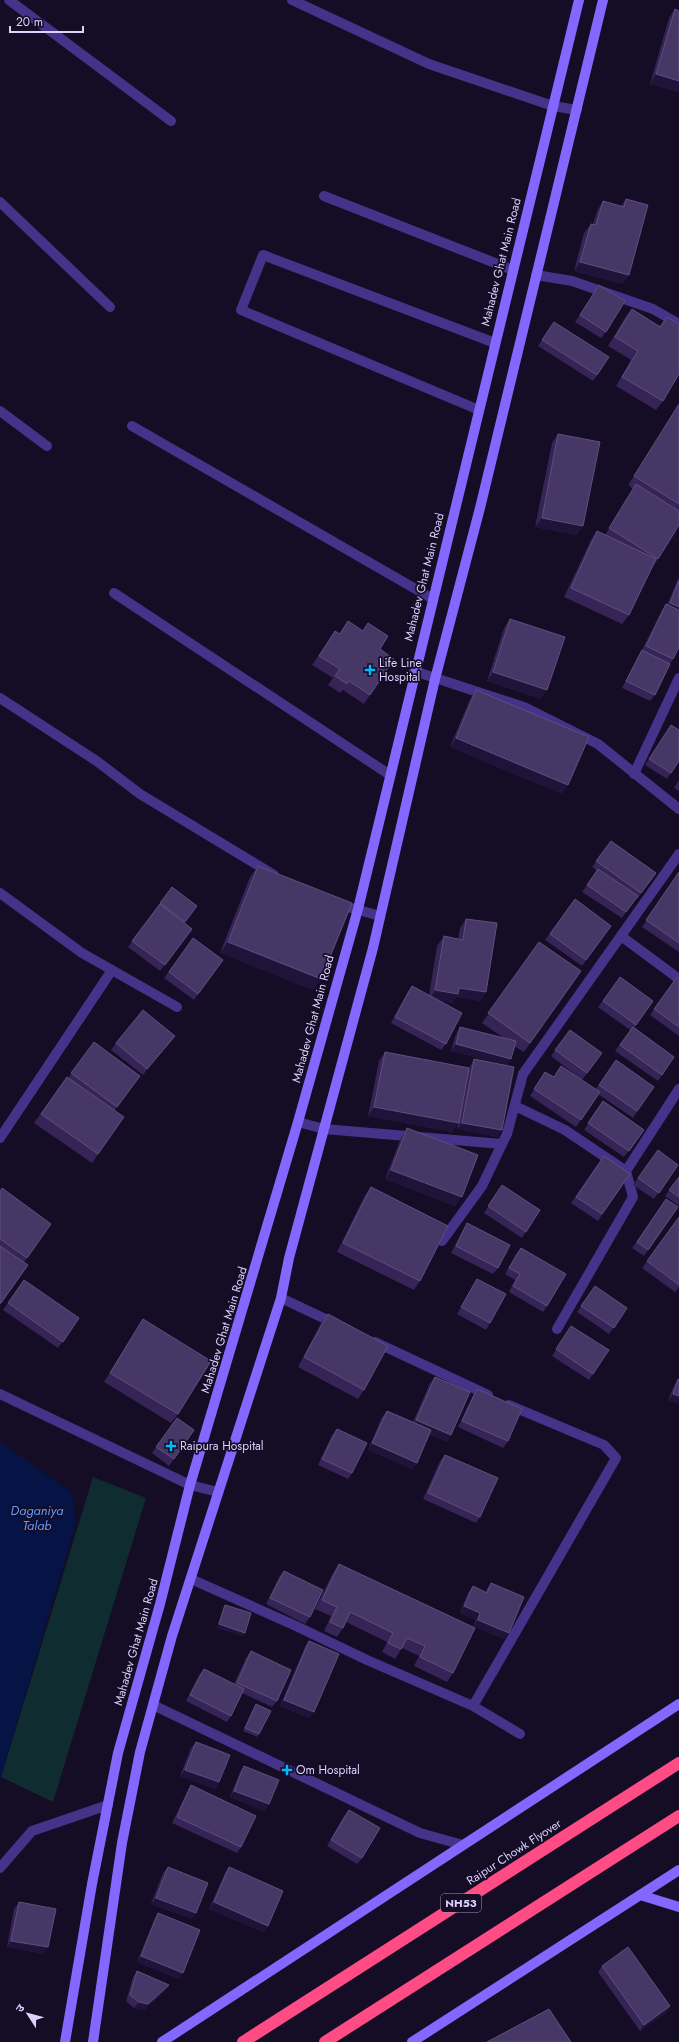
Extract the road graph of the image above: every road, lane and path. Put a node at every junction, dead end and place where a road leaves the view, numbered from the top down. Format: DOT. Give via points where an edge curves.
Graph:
graph roads {
  1 [pos="9,0"];
  2 [pos="292,0"];
  3 [pos="579,0"];
  4 [pos="603,0"];
  5 [pos="553,106"];
  6 [pos="577,110"];
  7 [pos="171,121"];
  8 [pos="324,196"];
  9 [pos="0,202"];
  10 [pos="513,270"];
  11 [pos="536,275"];
  12 [pos="110,307"];
  13 [pos="679,324"];
  14 [pos="495,343"];
  15 [pos="479,410"];
  16 [pos="0,411"];
  17 [pos="132,426"];
  18 [pos="47,446"];
  19 [pos="114,593"];
  20 [pos="433,599"];
  21 [pos="414,671"];
  22 [pos="679,678"];
  23 [pos="435,679"];
  24 [pos="0,698"];
  25 [pos="634,774"];
  26 [pos="390,775"];
  27 [pos="679,809"];
  28 [pos="679,854"];
  29 [pos="285,881"];
  30 [pos="0,893"];
  31 [pos="327,901"];
  32 [pos="358,909"];
  33 [pos="380,916"];
  34 [pos="621,936"];
  35 [pos="112,970"];
  36 [pos="679,979"];
  37 [pos="177,1007"];
  38 [pos="679,1089"];
  39 [pos="515,1106"];
  40 [pos="298,1122"];
  41 [pos="324,1129"];
  42 [pos="0,1138"];
  43 [pos="502,1144"];
  44 [pos="626,1171"];
  45 [pos="442,1241"];
  46 [pos="281,1298"];
  47 [pos="346,1329"];
  48 [pos="557,1329"];
  49 [pos="368,1339"];
  50 [pos="0,1394"];
  51 [pos="190,1485"];
  52 [pos="218,1492"];
  53 [pos="191,1579"];
  54 [pos="679,1704"];
  55 [pos="153,1705"];
  56 [pos="473,1706"];
  57 [pos="520,1734"];
  58 [pos="679,1763"];
  59 [pos="108,1805"];
  60 [pos="679,1816"];
  61 [pos="463,1845"];
  62 [pos="0,1868"];
  63 [pos="679,1870"];
  64 [pos="640,1895"];
  65 [pos="679,1907"];
  66 [pos="66,2042"];
  67 [pos="94,2042"];
  68 [pos="162,2042"];
  69 [pos="243,2042"];
  70 [pos="325,2042"];
  71 [pos="412,2042"];
  1 -- 7 [label="street"];
  2 -- 5 [label="street" via="429,64"];
  3 -- 5 [label="street, Mahadev Ghat Main Road"];
  4 -- 6 [label="street"];
  5 -- 6 [label="street"];
  5 -- 10 [label="street, Mahadev Ghat Main Road"];
  6 -- 11 [label="street"];
  8 -- 10 [label="street"];
  9 -- 12 [label="street"];
  10 -- 14 [label="street, Mahadev Ghat Main Road"];
  11 -- 13 [label="street" via="572,281 652,309"];
  11 -- 23 [label="street" via="480,508"];
  14 -- 15 [label="street, Mahadev Ghat Main Road"];
  14 -- 15 [label="street" via="263,255 241,310"];
  15 -- 20 [label="street, Mahadev Ghat Main Road"];
  16 -- 18 [label="street"];
  17 -- 20 [label="street"];
  19 -- 26 [label="street"];
  20 -- 21 [label="street, Mahadev Ghat Main Road"];
  21 -- 23 [label="street"];
  21 -- 26 [label="street, Mahadev Ghat Main Road"];
  22 -- 25 [label="street"];
  23 -- 25 [label="street" via="524,707 598,744"];
  23 -- 33 [label="street"];
  24 -- 29 [label="street" via="98,762 140,794"];
  25 -- 27 [label="street"];
  26 -- 32 [label="street, Mahadev Ghat Main Road"];
  28 -- 34 [label="street"];
  30 -- 35 [label="street" via="82,953"];
  31 -- 32 [label="street"];
  32 -- 33 [label="street"];
  32 -- 40 [label="street, Mahadev Ghat Main Road"];
  33 -- 41 [label="street"];
  34 -- 36 [label="street"];
  34 -- 39 [label="street" via="523,1074"];
  35 -- 37 [label="street"];
  35 -- 42 [label="street"];
  38 -- 44 [label="street"];
  39 -- 43 [label="street"];
  39 -- 44 [label="street" via="565,1130"];
  40 -- 41 [label="street"];
  40 -- 51 [label="street, Mahadev Ghat Main Road"];
  41 -- 43 [label="street"];
  41 -- 46 [label="street"];
  43 -- 45 [label="street" via="482,1186"];
  44 -- 48 [label="street" via="633,1197"];
  46 -- 47 [label="street"];
  46 -- 52 [label="street"];
  49 -- 56 [label="street" via="520,1410 604,1445 616,1458"];
  50 -- 51 [label="street"];
  51 -- 52 [label="street"];
  51 -- 59 [label="street, Mahadev Ghat Main Road" via="118,1753"];
  52 -- 53 [label="street"];
  53 -- 55 [label="street"];
  53 -- 56 [label="street"];
  54 -- 61 [label="street"];
  55 -- 61 [label="street" via="420,1834"];
  55 -- 67 [label="street" via="140,1752 122,1843"];
  56 -- 57 [label="street"];
  58 -- 69 [label="highway, Raipur Chowk Flyover / NH53"];
  59 -- 62 [label="street" via="32,1831"];
  59 -- 66 [label="street, Mahadev Ghat Main Road"];
  60 -- 70 [label="highway"];
  61 -- 68 [label="street"];
  63 -- 64 [label="street"];
  64 -- 65 [label="street"];
  64 -- 71 [label="street"];
}
